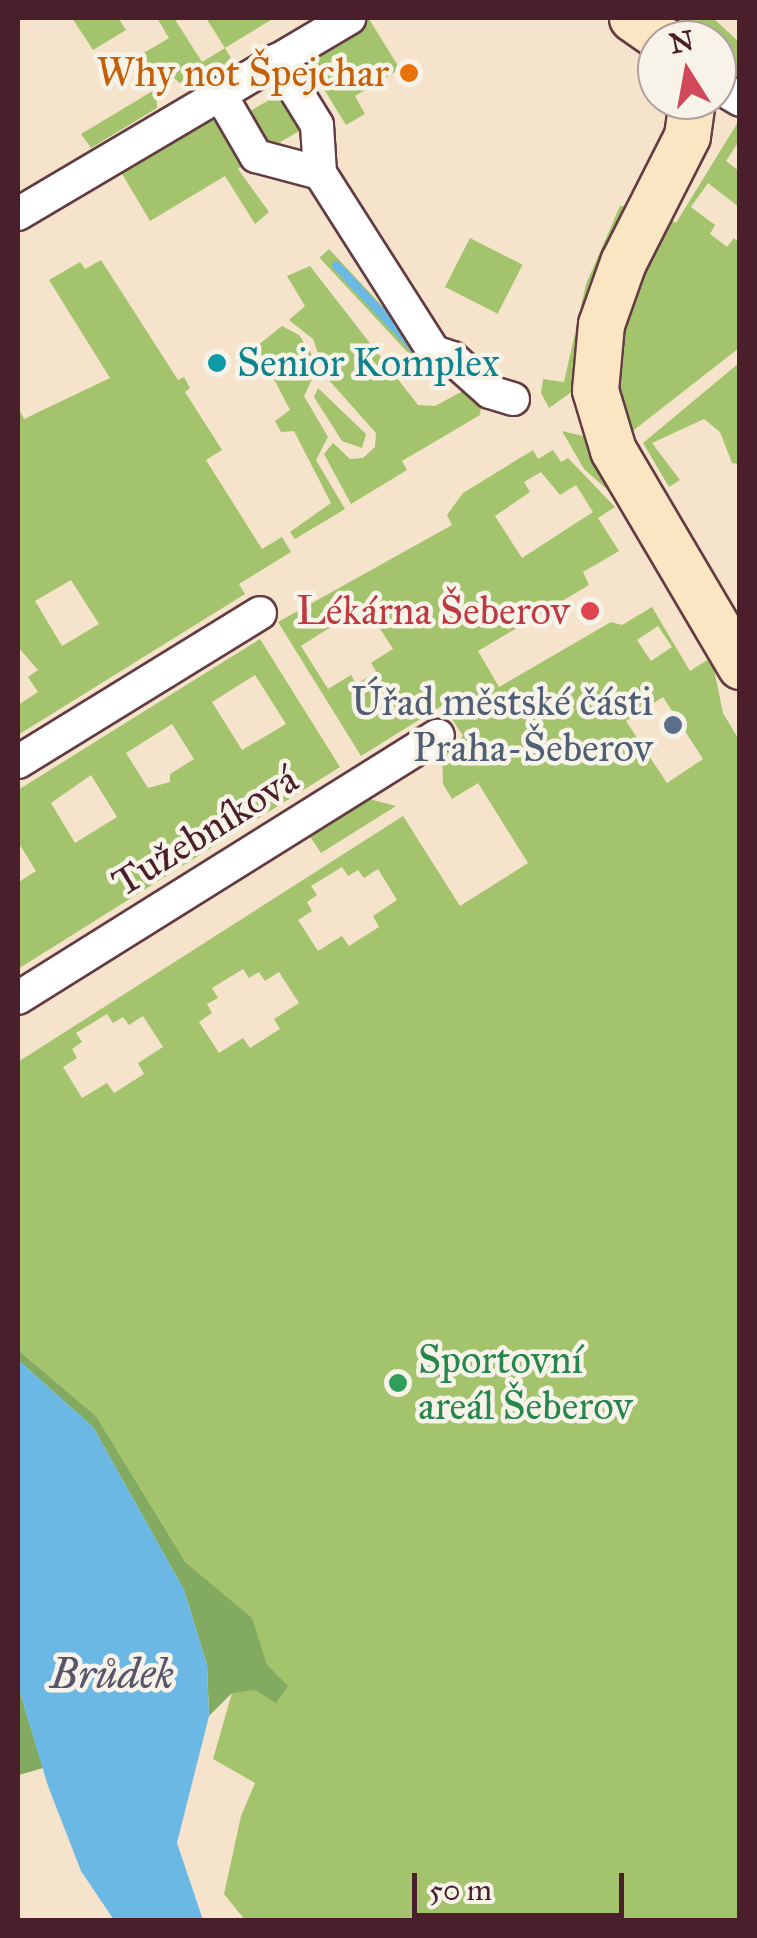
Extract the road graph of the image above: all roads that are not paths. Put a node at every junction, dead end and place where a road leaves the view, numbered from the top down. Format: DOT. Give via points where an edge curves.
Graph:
graph roads {
  1 [pos="349,18"];
  2 [pos="277,60"];
  3 [pos="220,94"];
  4 [pos="689,120"];
  5 [pos="320,173"];
  6 [pos="18,214"];
  7 [pos="513,399"];
  8 [pos="260,613"];
  9 [pos="740,666"];
  10 [pos="438,736"];
  11 [pos="18,762"];
  12 [pos="18,998"];
  1 -- 2 [label="street"];
  2 -- 3 [label="street"];
  2 -- 5 [label="street" via="316,125"];
  3 -- 5 [label="street" via="256,156"];
  3 -- 6 [label="street"];
  4 -- 9 [label="street" via="604,314 594,390 613,450"];
  5 -- 7 [label="street" via="434,352 452,358 490,392"];
  8 -- 11 [label="street"];
  10 -- 12 [label="street, Tužebníková"];
}
